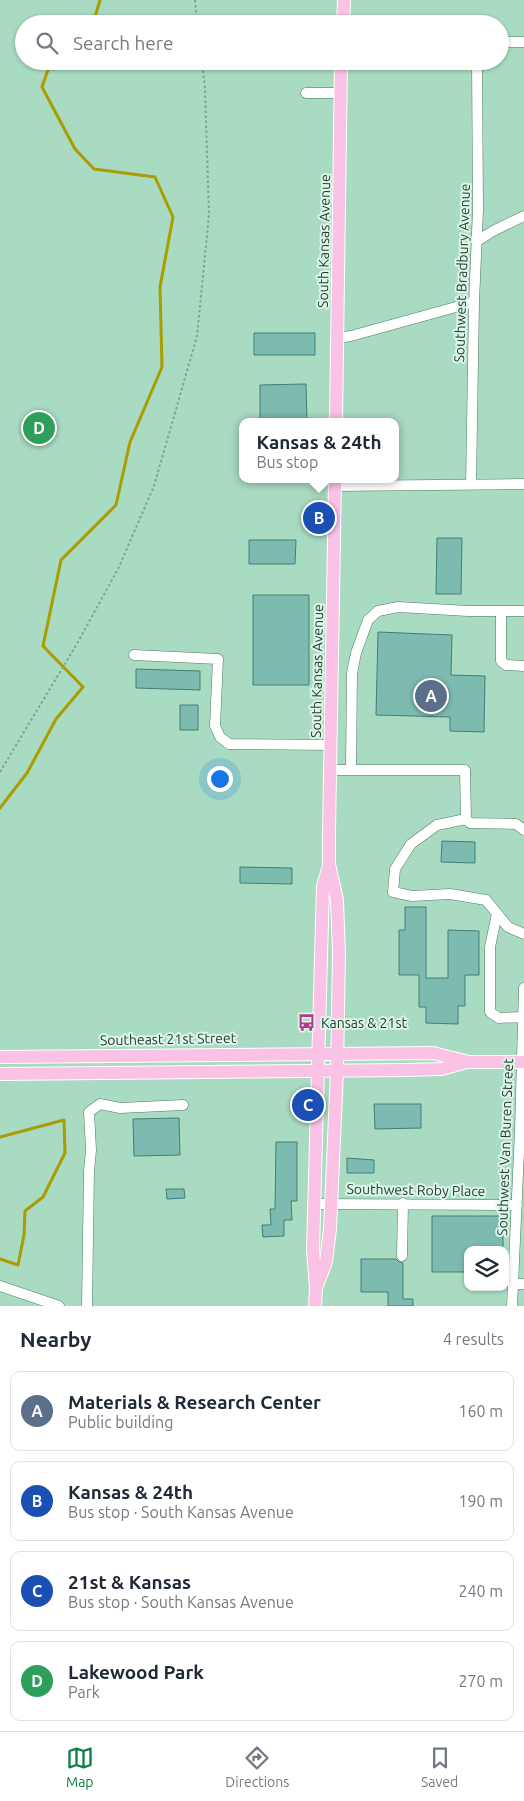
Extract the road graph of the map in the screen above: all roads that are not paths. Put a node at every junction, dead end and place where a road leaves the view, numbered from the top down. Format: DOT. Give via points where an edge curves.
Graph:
graph roads {
  1 [pos="344,0"];
  2 [pos="343,15"];
  3 [pos="509,42"];
  4 [pos="524,42"];
  5 [pos="341,70"];
  6 [pos="477,70"];
  7 [pos="306,93"];
  8 [pos="341,93"];
  9 [pos="524,216"];
  10 [pos="477,241"];
  11 [pos="474,302"];
  12 [pos="337,338"];
  13 [pos="336,418"];
  14 [pos="335,483"];
  15 [pos="380,483"];
  16 [pos="524,484"];
  17 [pos="471,485"];
  18 [pos="501,611"];
  19 [pos="524,611"];
  20 [pos="134,655"];
  21 [pos="524,666"];
  22 [pos="331,746"];
  23 [pos="330,770"];
  24 [pos="351,770"];
  25 [pos="466,819"];
  26 [pos="524,830"];
  27 [pos="329,864"];
  28 [pos="497,913"];
  29 [pos="524,934"];
  30 [pos="524,988"];
  31 [pos="523,1017"];
  32 [pos="319,1053"];
  33 [pos="337,1053"];
  34 [pos="0,1057"];
  35 [pos="469,1062"];
  36 [pos="523,1062"];
  37 [pos="319,1071"];
  38 [pos="337,1071"];
  39 [pos="0,1074"];
  40 [pos="183,1105"];
  41 [pos="332,1203"];
  42 [pos="314,1204"];
  43 [pos="402,1204"];
  44 [pos="517,1205"];
  45 [pos="402,1256"];
  46 [pos="519,1284"];
  47 [pos="0,1286"];
  48 [pos="316,1288"];
  49 [pos="59,1306"];
  50 [pos="87,1306"];
  51 [pos="315,1306"];
  52 [pos="512,1306"];
  1 -- 2 [label="main road"];
  3 -- 4 [label="street"];
  5 -- 8 [label="main road, South Kansas Avenue"];
  6 -- 10 [label="street, Southwest Bradbury Avenue"];
  7 -- 8 [label="street"];
  8 -- 12 [label="main road, South Kansas Avenue"];
  9 -- 10 [label="street"];
  10 -- 11 [label="street, Southwest Bradbury Avenue"];
  11 -- 12 [label="street"];
  11 -- 17 [label="street, Southwest Bradbury Avenue"];
  12 -- 13 [label="main road, South Kansas Avenue"];
  14 -- 22 [label="main road, South Kansas Avenue"];
  15 -- 17 [label="street"];
  16 -- 17 [label="street"];
  18 -- 19 [label="street"];
  18 -- 21 [label="street" via="501,661 506,665"];
  18 -- 24 [label="street" via="398,607 378,611 368,620 352,673"];
  20 -- 22 [label="street" via="218,659 215,726 220,737 229,744"];
  22 -- 23 [label="main road, South Kansas Avenue"];
  23 -- 24 [label="street"];
  23 -- 27 [label="main road, South Kansas Avenue"];
  24 -- 25 [label="street" via="465,770"];
  25 -- 26 [label="street" via="470,823 516,824"];
  25 -- 28 [label="street" via="437,825 411,844 395,868 393,892 412,896 450,894 486,900"];
  27 -- 32 [label="main road, South Kansas Avenue" via="323,886"];
  27 -- 33 [label="main road, South Kansas Avenue" via="337,900"];
  28 -- 29 [label="street" via="508,927"];
  28 -- 31 [label="street" via="490,947 490,1012 499,1018"];
  30 -- 31 [label="street, Southwest Van Buren Street"];
  31 -- 36 [label="street, Southwest Van Buren Street"];
  32 -- 33 [label="main road, Southeast 21st Street"];
  32 -- 34 [label="main road, Southeast 21st Street"];
  32 -- 37 [label="main road, South Kansas Avenue"];
  33 -- 35 [label="main road, Southeast 21st Street" via="433,1053"];
  33 -- 38 [label="main road, South Kansas Avenue"];
  35 -- 36 [label="main road"];
  35 -- 38 [label="main road" via="442,1069"];
  36 -- 44 [label="street, Southwest Van Buren Street"];
  37 -- 38 [label="main road"];
  37 -- 39 [label="main road"];
  37 -- 42 [label="main road, South Kansas Avenue"];
  38 -- 41 [label="main road, South Kansas Avenue"];
  40 -- 50 [label="street" via="120,1108 100,1104 89,1112"];
  41 -- 42 [label="street, Southwest Roby Place"];
  41 -- 43 [label="street, Southwest Roby Place"];
  41 -- 48 [label="main road, South Kansas Avenue" via="326,1262"];
  42 -- 48 [label="main road, South Kansas Avenue"];
  43 -- 44 [label="street, Southwest Roby Place"];
  43 -- 45 [label="street"];
  44 -- 46 [label="street, Southwest Van Buren Street"];
  46 -- 52 [label="street, Southwest Van Buren Street"];
  47 -- 49 [label="street"];
  48 -- 51 [label="main road, South Kansas Avenue"];
}
